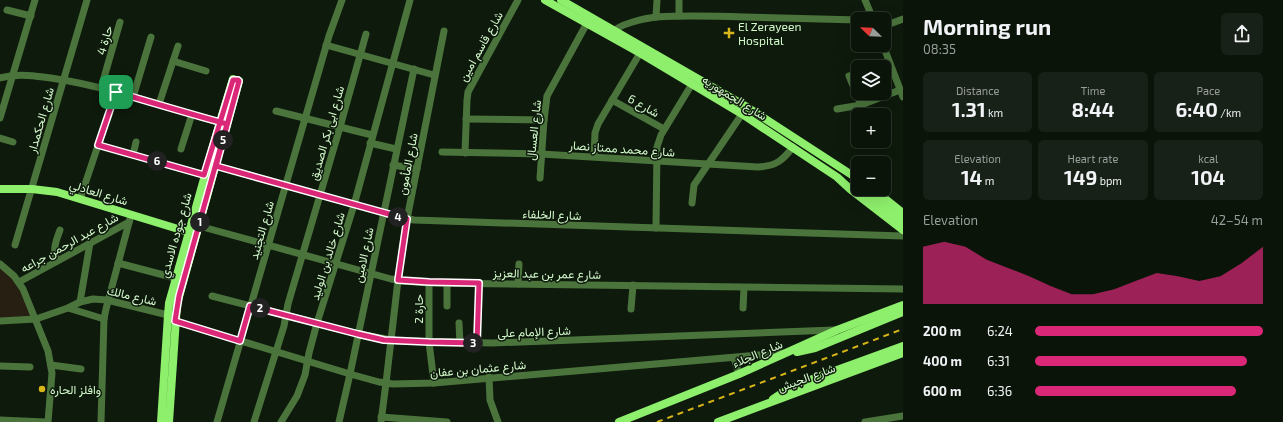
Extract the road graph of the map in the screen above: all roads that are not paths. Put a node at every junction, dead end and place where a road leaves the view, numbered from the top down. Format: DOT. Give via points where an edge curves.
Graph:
graph roads {
  1 [pos="35,0"];
  2 [pos="87,0"];
  3 [pos="342,0"];
  4 [pos="410,0"];
  5 [pos="518,0"];
  6 [pos="545,0"];
  7 [pos="561,0"];
  8 [pos="657,0"];
  9 [pos="679,0"];
  10 [pos="865,0"];
  11 [pos="7,10"];
  12 [pos="870,12"];
  13 [pos="31,16"];
  14 [pos="679,16"];
  15 [pos="656,17"];
  16 [pos="903,19"];
  17 [pos="851,20"];
  18 [pos="120,22"];
  19 [pos="587,23"];
  20 [pos="891,23"];
  21 [pos="444,31"];
  22 [pos="612,33"];
  23 [pos="366,34"];
  24 [pos="151,37"];
  25 [pos="629,43"];
  26 [pos="326,45"];
  27 [pos="178,46"];
  28 [pos="886,52"];
  29 [pos="640,53"];
  30 [pos="360,54"];
  31 [pos="173,61"];
  32 [pos="392,63"];
  33 [pos="414,69"];
  34 [pos="206,71"];
  35 [pos="13,75"];
  36 [pos="434,75"];
  37 [pos="849,76"];
  38 [pos="0,78"];
  39 [pos="63,80"];
  40 [pos="692,84"];
  41 [pos="102,88"];
  42 [pos="116,92"];
  43 [pos="902,93"];
  44 [pos="133,97"];
  45 [pos="612,100"];
  46 [pos="159,104"];
  47 [pos="860,105"];
  48 [pos="837,108"];
  49 [pos="276,111"];
  50 [pos="192,114"];
  51 [pos="742,114"];
  52 [pos="0,118"];
  53 [pos="306,118"];
  54 [pos="466,119"];
  55 [pos="544,120"];
  56 [pos="223,123"];
  57 [pos="340,127"];
  58 [pos="664,129"];
  59 [pos="372,135"];
  60 [pos="0,138"];
  61 [pos="13,142"];
  62 [pos="136,142"];
  63 [pos="370,143"];
  64 [pos="98,145"];
  65 [pos="792,147"];
  66 [pos="181,149"];
  67 [pos="396,149"];
  68 [pos="442,152"];
  69 [pos="465,152"];
  70 [pos="133,154"];
  71 [pos="541,154"];
  72 [pos="594,156"];
  73 [pos="656,161"];
  74 [pos="212,164"];
  75 [pos="708,164"];
  76 [pos="393,165"];
  77 [pos="417,169"];
  78 [pos="851,174"];
  79 [pos="204,175"];
  80 [pos="837,177"];
  81 [pos="540,178"];
  82 [pos="285,185"];
  83 [pos="851,185"];
  84 [pos="0,189"];
  85 [pos="32,189"];
  86 [pos="320,195"];
  87 [pos="868,196"];
  88 [pos="882,196"];
  89 [pos="80,199"];
  90 [pos="692,203"];
  91 [pos="354,205"];
  92 [pos="383,213"];
  93 [pos="903,213"];
  94 [pos="130,218"];
  95 [pos="407,219"];
  96 [pos="903,221"];
  97 [pos="199,226"];
  98 [pos="656,228"];
  99 [pos="60,230"];
  100 [pos="903,230"];
  101 [pos="188,232"];
  102 [pos="903,236"];
  103 [pos="90,243"];
  104 [pos="15,245"];
  105 [pos="268,246"];
  106 [pos="302,255"];
  107 [pos="57,261"];
  108 [pos="118,263"];
  109 [pos="0,264"];
  110 [pos="336,264"];
  111 [pos="518,264"];
  112 [pos="371,274"];
  113 [pos="175,278"];
  114 [pos="398,280"];
  115 [pos="19,282"];
  116 [pos="429,282"];
  117 [pos="447,283"];
  118 [pos="479,283"];
  119 [pos="518,284"];
  120 [pos="633,285"];
  121 [pos="744,288"];
  122 [pos="903,289"];
  123 [pos="212,296"];
  124 [pos="107,300"];
  125 [pos="80,302"];
  126 [pos="903,305"];
  127 [pos="250,306"];
  128 [pos="447,306"];
  129 [pos="68,308"];
  130 [pos="743,308"];
  131 [pos="631,309"];
  132 [pos="901,313"];
  133 [pos="168,314"];
  134 [pos="286,315"];
  135 [pos="36,319"];
  136 [pos="104,319"];
  137 [pos="175,321"];
  138 [pos="0,322"];
  139 [pos="317,323"];
  140 [pos="459,323"];
  141 [pos="837,330"];
  142 [pos="358,334"];
  143 [pos="391,340"];
  144 [pos="240,341"];
  145 [pos="429,342"];
  146 [pos="460,343"];
  147 [pos="477,343"];
  148 [pos="903,346"];
  149 [pos="276,352"];
  150 [pos="790,352"];
  151 [pos="903,354"];
  152 [pos="734,358"];
  153 [pos="308,362"];
  154 [pos="51,365"];
  155 [pos="0,366"];
  156 [pos="30,367"];
  157 [pos="81,369"];
  158 [pos="350,374"];
  159 [pos="738,374"];
  160 [pos="489,377"];
  161 [pos="386,383"];
  162 [pos="434,383"];
  163 [pos="768,404"];
  164 [pos="903,416"];
  165 [pos="381,419"];
  166 [pos="0,420"];
  167 [pos="47,422"];
  168 [pos="101,422"];
  169 [pos="161,422"];
  170 [pos="169,422"];
  171 [pos="217,422"];
  172 [pos="254,422"];
  173 [pos="282,422"];
  174 [pos="339,422"];
  175 [pos="448,422"];
  176 [pos="498,422"];
  177 [pos="619,422"];
  178 [pos="718,422"];
  179 [pos="865,422"];
  1 -- 13 [label="street"];
  2 -- 39 [label="street, شارع الحكمدار"];
  3 -- 26 [label="street, شارع التجنيد"];
  4 -- 32 [label="street, شارع خالد بن الوليد"];
  5 -- 54 [label="street, شارع قاسم امين" via="469,88"];
  6 -- 19 [label="street, شارع الجمهوريه"];
  7 -- 22 [label="street, شارع الجمهوريه"];
  8 -- 15 [label="street"];
  9 -- 14 [label="street"];
  10 -- 12 [label="street"];
  11 -- 13 [label="street"];
  13 -- 35 [label="street"];
  14 -- 15 [label="street"];
  14 -- 17 [label="street"];
  15 -- 22 [label="street" via="635,21"];
  16 -- 20 [label="street"];
  18 -- 41 [label="street, حارة 4"];
  19 -- 22 [label="street, شارع الجمهوريه"];
  19 -- 55 [label="street, شارع العسال" via="550,91"];
  21 -- 36 [label="street, شارع المأمون"];
  22 -- 25 [label="street, شارع الجمهوريه"];
  23 -- 30 [label="street, شارع ابى بكر الصديق"];
  24 -- 44 [label="street"];
  25 -- 29 [label="street, شارع الجمهوريه"];
  25 -- 78 [label="street, شارع الجمهوريه" via="747,107"];
  26 -- 30 [label="street"];
  26 -- 53 [label="street, شارع التجنيد"];
  27 -- 31 [label="street"];
  28 -- 43 [label="street"];
  29 -- 40 [label="street, شارع الجمهوريه"];
  29 -- 45 [label="street"];
  30 -- 32 [label="street"];
  30 -- 57 [label="street, شارع ابى بكر الصديق"];
  31 -- 34 [label="street"];
  31 -- 46 [label="street"];
  32 -- 33 [label="street"];
  32 -- 59 [label="street, شارع خالد بن الوليد"];
  33 -- 36 [label="street"];
  33 -- 67 [label="street, شارع الامين"];
  35 -- 38 [label="street"];
  35 -- 39 [label="street"];
  35 -- 52 [label="street"];
  36 -- 77 [label="street, شارع المأمون"];
  37 -- 47 [label="street"];
  39 -- 41 [label="street"];
  39 -- 85 [label="street, شارع الحكمدار"];
  40 -- 51 [label="street, شارع الجمهوريه"];
  40 -- 58 [label="street"];
  41 -- 42 [label="street"];
  42 -- 44 [label="street"];
  42 -- 64 [label="street"];
  43 -- 47 [label="street"];
  44 -- 46 [label="street"];
  45 -- 58 [label="street, شارع 6"];
  45 -- 72 [label="street" via="596,128"];
  46 -- 50 [label="street"];
  47 -- 48 [label="street"];
  49 -- 53 [label="street"];
  50 -- 56 [label="street"];
  50 -- 66 [label="street"];
  51 -- 65 [label="street, شارع الجمهوريه"];
  51 -- 75 [label="street"];
  53 -- 57 [label="street"];
  53 -- 82 [label="street, شارع التجنيد"];
  54 -- 55 [label="street"];
  54 -- 69 [label="street, شارع قاسم امين"];
  55 -- 71 [label="street, شارع العسال"];
  56 -- 74 [label="street, شارع جوده الاسدي"];
  57 -- 59 [label="street"];
  57 -- 86 [label="street, شارع ابى بكر الصديق"];
  58 -- 73 [label="street" via="657,147"];
  59 -- 63 [label="street, شارع خالد بن الوليد"];
  60 -- 61 [label="street"];
  62 -- 70 [label="street"];
  63 -- 67 [label="street"];
  63 -- 91 [label="street, شارع خالد بن الوليد"];
  64 -- 70 [label="street"];
  64 -- 89 [label="street"];
  65 -- 75 [label="street, شارع محمد ممتاز نصار" via="784,158 765,167"];
  65 -- 80 [label="street, شارع الجمهوريه"];
  67 -- 76 [label="street, شارع الامين"];
  68 -- 69 [label="street, شارع محمد ممتاز نصار"];
  69 -- 71 [label="street, شارع محمد ممتاز نصار"];
  70 -- 79 [label="street"];
  71 -- 72 [label="street, شارع محمد ممتاز نصار"];
  71 -- 81 [label="street, شارع العسال"];
  72 -- 73 [label="street, شارع محمد ممتاز نصار"];
  73 -- 75 [label="street, شارع محمد ممتاز نصار"];
  73 -- 98 [label="street"];
  74 -- 79 [label="street, شارع جوده الاسدي"];
  74 -- 82 [label="street, شارع الخلفاء"];
  74 -- 97 [label="street, شارع جوده الاسدي"];
  75 -- 90 [label="street" via="693,186"];
  76 -- 77 [label="street"];
  76 -- 92 [label="street, شارع الامين"];
  77 -- 95 [label="street, شارع المأمون"];
  79 -- 101 [label="street, شارع جوده الاسدي"];
  80 -- 83 [label="street"];
  80 -- 100 [label="street, شارع الجمهوريه"];
  82 -- 86 [label="street, شارع الخلفاء"];
  82 -- 105 [label="street, شارع التجنيد"];
  84 -- 85 [label="street, شارع العادلي"];
  85 -- 89 [label="street, شارع العادلي" via="57,192"];
  85 -- 104 [label="street, شارع الحكمدار"];
  86 -- 91 [label="street, شارع الخلفاء"];
  86 -- 106 [label="street, شارع ابى بكر الصديق"];
  87 -- 96 [label="street"];
  88 -- 93 [label="street"];
  89 -- 94 [label="street, شارع العادلي"];
  91 -- 92 [label="street, شارع الخلفاء"];
  91 -- 110 [label="street, شارع خالد بن الوليد"];
  92 -- 95 [label="street, شارع الخلفاء"];
  92 -- 112 [label="street, شارع الامين"];
  94 -- 101 [label="street, شارع العادلي"];
  94 -- 103 [label="street, شارع عبد الرحمن جراعه"];
  94 -- 108 [label="street"];
  95 -- 98 [label="street, شارع الخلفاء"];
  95 -- 114 [label="street, شارع المأمون"];
  97 -- 105 [label="street, شارع عمر بن عبد العزيز"];
  97 -- 137 [label="street, شارع جوده الاسدي" via="179,296"];
  98 -- 102 [label="street, شارع الخلفاء"];
  99 -- 107 [label="street" via="54,248"];
  101 -- 113 [label="street, شارع جوده الاسدي"];
  103 -- 107 [label="street, شارع عبد الرحمن جراعه"];
  103 -- 125 [label="street"];
  105 -- 106 [label="street, شارع عمر بن عبد العزيز"];
  105 -- 127 [label="street, شارع التجنيد"];
  106 -- 110 [label="street, شارع عمر بن عبد العزيز"];
  106 -- 134 [label="street, شارع ابى بكر الصديق"];
  107 -- 115 [label="street, شارع عبد الرحمن جراعه"];
  108 -- 113 [label="street"];
  108 -- 124 [label="street"];
  109 -- 115 [label="street"];
  110 -- 112 [label="street, شارع عمر بن عبد العزيز"];
  110 -- 139 [label="street, شارع خالد بن الوليد"];
  111 -- 119 [label="street"];
  112 -- 114 [label="street, شارع عمر بن عبد العزيز"];
  112 -- 142 [label="street, شارع الامين"];
  113 -- 133 [label="street, شارع جوده الاسدي"];
  114 -- 116 [label="street, شارع عمر بن عبد العزيز"];
  114 -- 143 [label="street, شارع المأمون"];
  115 -- 135 [label="street"];
  116 -- 117 [label="street, شارع عمر بن عبد العزيز"];
  116 -- 145 [label="street, حارة 2"];
  117 -- 118 [label="street, شارع عمر بن عبد العزيز"];
  117 -- 128 [label="street"];
  118 -- 119 [label="street, شارع عمر بن عبد العزيز"];
  118 -- 147 [label="street"];
  119 -- 120 [label="street, شارع عمر بن عبد العزيز"];
  120 -- 121 [label="street, شارع عمر بن عبد العزيز"];
  120 -- 131 [label="street"];
  121 -- 122 [label="street, شارع عمر بن عبد العزيز"];
  121 -- 130 [label="street"];
  123 -- 127 [label="street, شارع الإمام على"];
  124 -- 125 [label="street, شارع مالك" via="93,299"];
  124 -- 133 [label="street, شارع مالك"];
  124 -- 136 [label="street"];
  125 -- 129 [label="street, شارع مالك"];
  126 -- 141 [label="street, شارع الجلاء"];
  127 -- 134 [label="street, شارع الإمام على"];
  127 -- 144 [label="street, شارع التجنيد"];
  129 -- 135 [label="street, شارع مالك"];
  129 -- 136 [label="street"];
  132 -- 150 [label="street" via="815,348"];
  133 -- 169 [label="street, شارع جوده الاسدي"];
  134 -- 139 [label="street, شارع الإمام على"];
  134 -- 149 [label="street, شارع ابى بكر الصديق"];
  135 -- 138 [label="street, شارع مالك"];
  135 -- 154 [label="street"];
  136 -- 168 [label="street"];
  137 -- 144 [label="street, شارع عثمان بن عفان"];
  137 -- 170 [label="street, شارع جوده الاسدي"];
  139 -- 142 [label="street, شارع الإمام على"];
  139 -- 153 [label="street, شارع خالد بن الوليد"];
  140 -- 146 [label="street"];
  141 -- 147 [label="street, شارع الإمام على"];
  141 -- 150 [label="street, شارع الجلاء"];
  142 -- 143 [label="street, شارع الإمام على"];
  142 -- 158 [label="street, شارع الامين"];
  143 -- 145 [label="street, شارع الإمام على"];
  143 -- 161 [label="street, شارع المأمون"];
  144 -- 149 [label="street, شارع عثمان بن عفان"];
  144 -- 171 [label="street, شارع التجنيد"];
  145 -- 146 [label="street, شارع الإمام على"];
  145 -- 162 [label="street, حارة 2"];
  146 -- 147 [label="street, شارع الإمام على"];
  148 -- 163 [label="street" via="815,378 785,391"];
  149 -- 153 [label="street, شارع عثمان بن عفان"];
  149 -- 172 [label="street, شارع ابى بكر الصديق"];
  150 -- 152 [label="street, شارع عثمان بن عفان"];
  150 -- 159 [label="street, شارع الجلاء"];
  151 -- 163 [label="street, شارع الجيش"];
  152 -- 159 [label="street"];
  152 -- 160 [label="street, شارع عثمان بن عفان"];
  153 -- 158 [label="street, شارع عثمان بن عفان"];
  153 -- 173 [label="street, شارع خالد بن الوليد" via="306,375 297,396"];
  154 -- 157 [label="street"];
  154 -- 167 [label="street" via="52,380"];
  155 -- 156 [label="street"];
  158 -- 161 [label="street, شارع عثمان بن عفان"];
  158 -- 174 [label="street, شارع الامين"];
  159 -- 177 [label="street, شارع الجلاء"];
  160 -- 162 [label="street, شارع عثمان بن عفان"];
  160 -- 176 [label="street" via="490,400"];
  161 -- 162 [label="street, شارع عثمان بن عفان"];
  161 -- 165 [label="street, شارع المأمون"];
  163 -- 178 [label="street, شارع الجيش"];
  164 -- 179 [label="street"];
  165 -- 175 [label="street"];
  166 -- 167 [label="street"];
}
